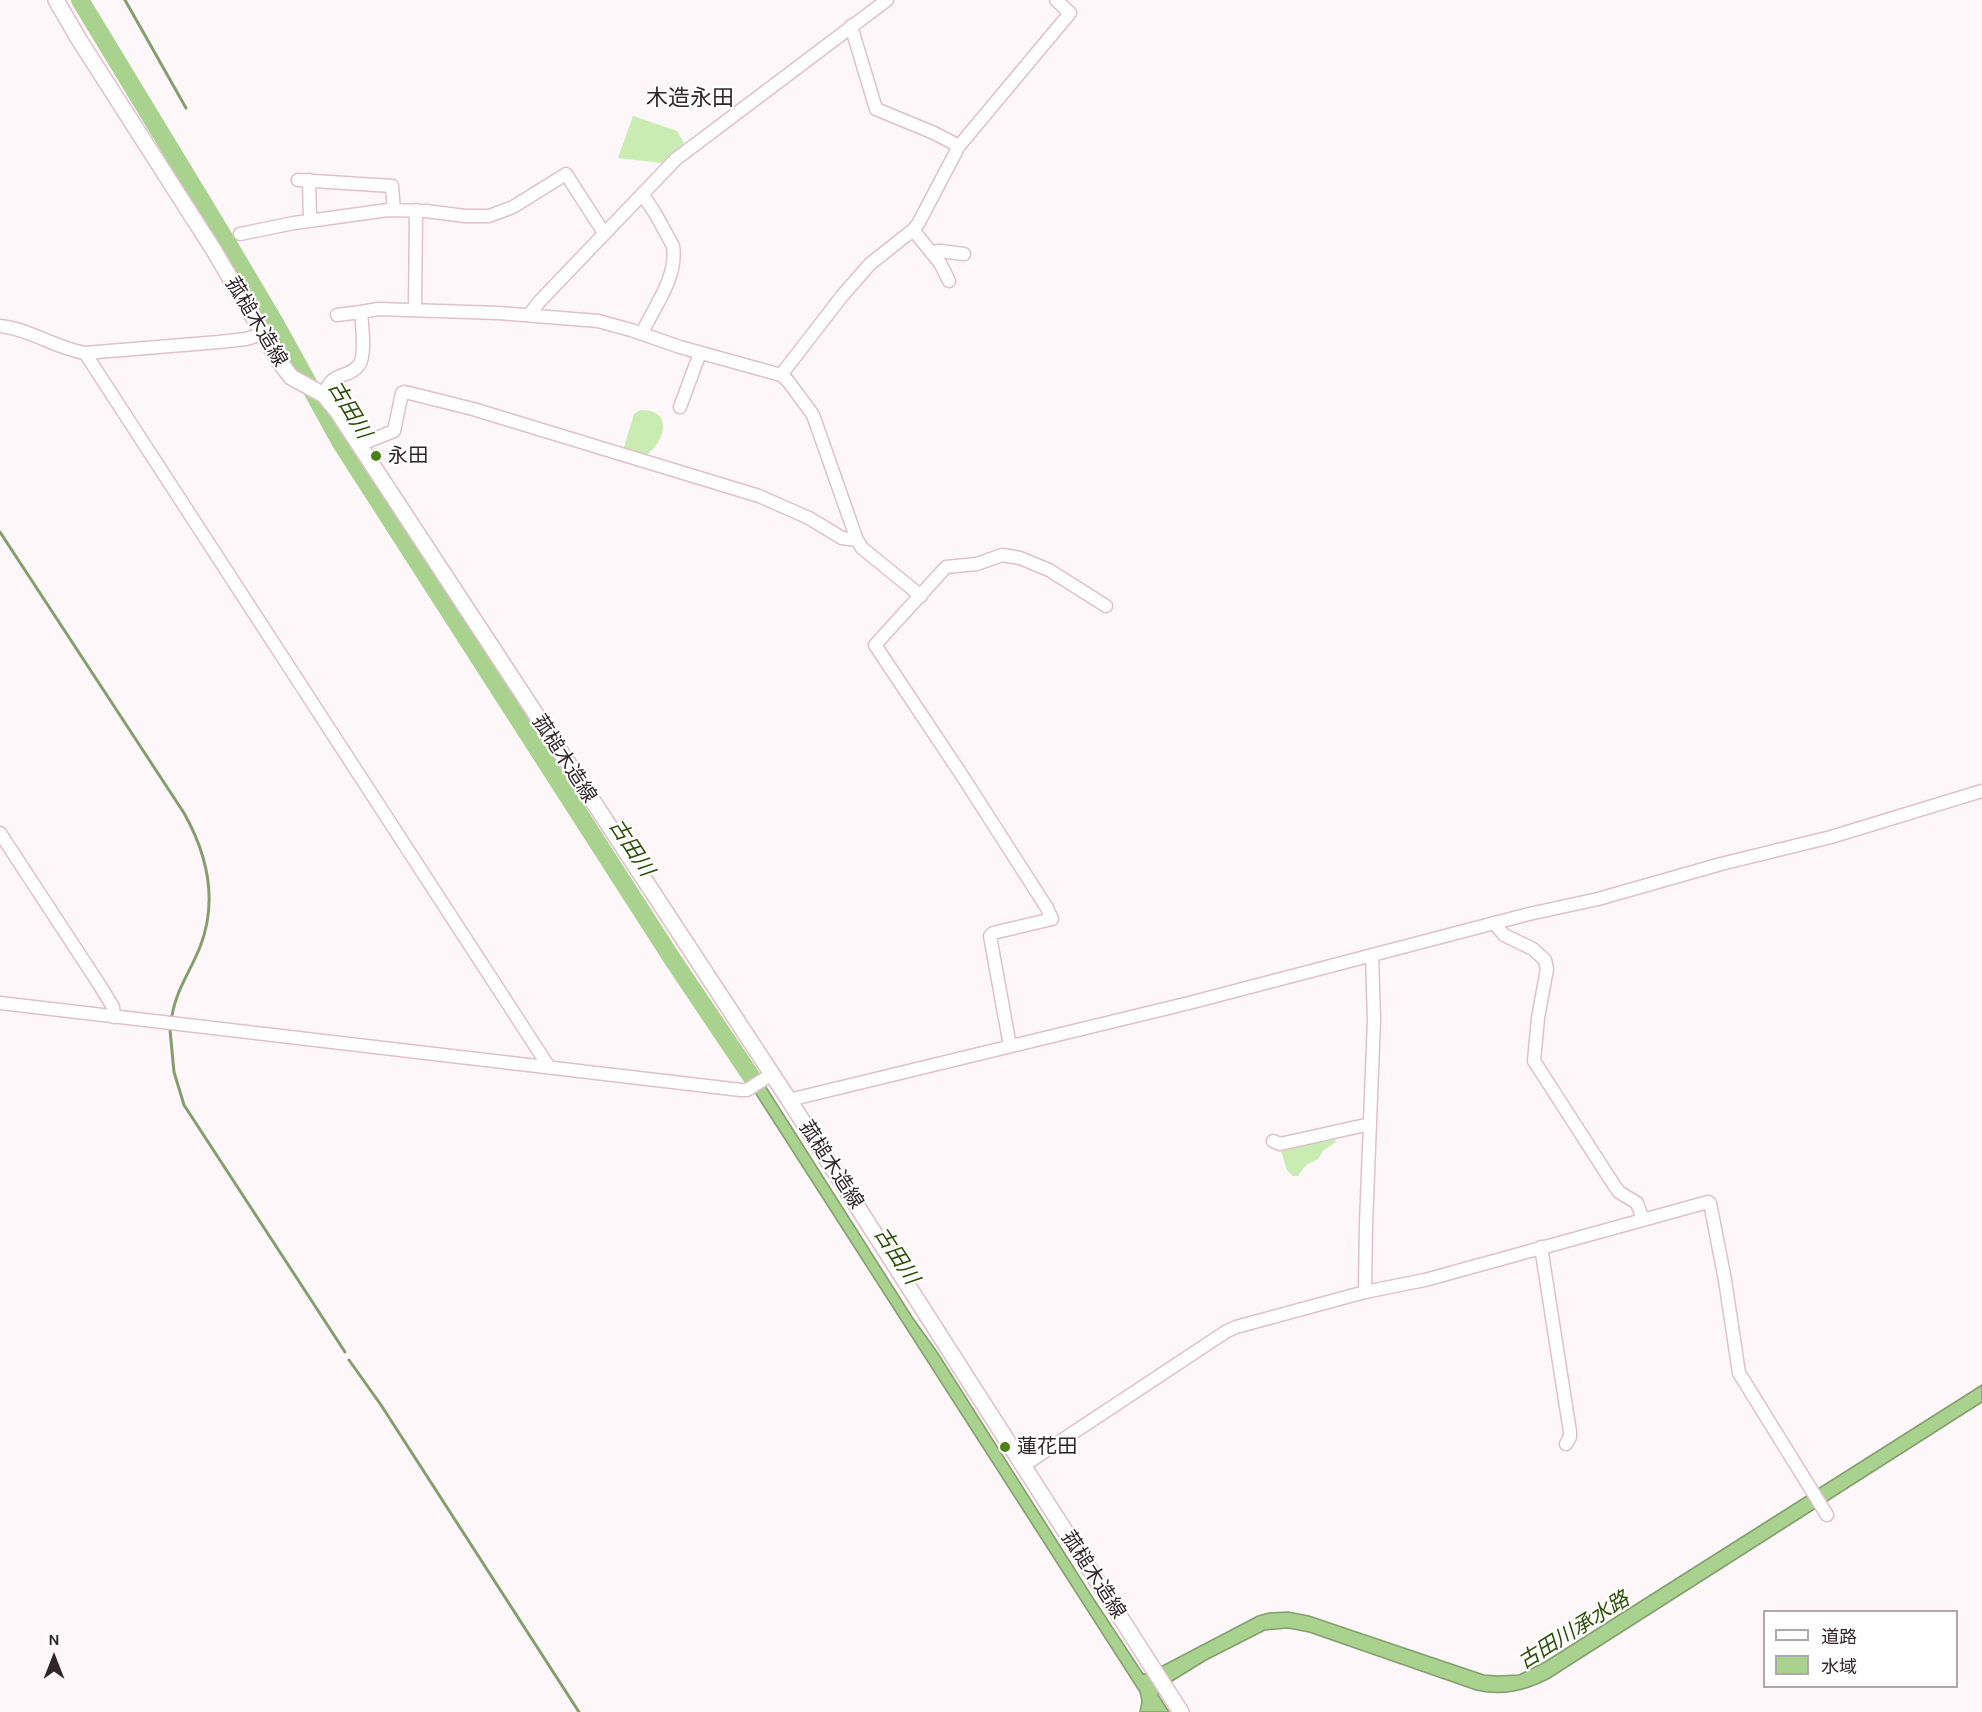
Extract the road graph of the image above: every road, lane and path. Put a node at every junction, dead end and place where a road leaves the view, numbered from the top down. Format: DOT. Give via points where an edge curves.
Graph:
graph roads {
  1 [pos="57,0"];
  2 [pos="887,0"];
  3 [pos="1056,0"];
  4 [pos="851,26"];
  5 [pos="958,146"];
  6 [pos="642,194"];
  7 [pos="394,210"];
  8 [pos="416,210"];
  9 [pos="310,220"];
  10 [pos="913,230"];
  11 [pos="604,233"];
  12 [pos="240,234"];
  13 [pos="932,252"];
  14 [pos="964,254"];
  15 [pos="949,281"];
  16 [pos="415,309"];
  17 [pos="361,312"];
  18 [pos="338,315"];
  19 [pos="529,315"];
  20 [pos="0,326"];
  21 [pos="642,333"];
  22 [pos="263,334"];
  23 [pos="85,353"];
  24 [pos="700,353"];
  25 [pos="781,375"];
  26 [pos="323,394"];
  27 [pos="680,407"];
  28 [pos="359,445"];
  29 [pos="857,540"];
  30 [pos="921,596"];
  31 [pos="1107,606"];
  32 [pos="1982,791"];
  33 [pos="0,833"];
  34 [pos="1494,923"];
  35 [pos="1372,955"];
  36 [pos="0,1003"];
  37 [pos="114,1017"];
  38 [pos="1010,1046"];
  39 [pos="549,1067"];
  40 [pos="769,1077"];
  41 [pos="789,1100"];
  42 [pos="1370,1124"];
  43 [pos="1273,1142"];
  44 [pos="1643,1220"];
  45 [pos="1541,1247"];
  46 [pos="1365,1292"];
  47 [pos="1566,1444"];
  48 [pos="1023,1466"];
  49 [pos="1827,1515"];
  50 [pos="1181,1712"];
  1 -- 22 [label="main road, 菰槌木造線"];
  2 -- 4 [label="street"];
  3 -- 5 [label="street" via="1070,13"];
  4 -- 5 [label="street" via="876,109"];
  4 -- 6 [label="street" via="694,144"];
  5 -- 10 [label="street"];
  6 -- 11 [label="street"];
  6 -- 21 [label="street" via="674,252 662,296"];
  7 -- 8 [label="street"];
  7 -- 9 [label="street"];
  7 -- 9 [label="street" via="392,186 303,180"];
  8 -- 11 [label="street" via="489,216 513,207 566,174"];
  8 -- 16 [label="street"];
  9 -- 12 [label="street"];
  10 -- 13 [label="street"];
  10 -- 25 [label="street" via="870,264"];
  11 -- 19 [label="street"];
  13 -- 14 [label="street"];
  13 -- 15 [label="street"];
  16 -- 17 [label="street"];
  16 -- 19 [label="street"];
  17 -- 18 [label="street"];
  17 -- 26 [label="street" via="361,363 327,384"];
  19 -- 21 [label="street" via="598,321"];
  20 -- 23 [label="street"];
  21 -- 24 [label="street"];
  22 -- 23 [label="street" via="219,342"];
  22 -- 26 [label="main road, 菰槌木造線" via="286,372"];
  23 -- 39 [label="street"];
  24 -- 25 [label="street"];
  24 -- 27 [label="street"];
  25 -- 29 [label="street" via="813,415"];
  26 -- 28 [label="main road, 菰槌木造線"];
  28 -- 29 [label="street" via="394,431 405,392 738,490 795,511 842,537"];
  28 -- 40 [label="main road, 菰槌木造線"];
  29 -- 30 [label="street"];
  30 -- 31 [label="street" via="946,567 977,564 1002,555 1049,570"];
  30 -- 38 [label="street" via="875,645 1052,919 990,936"];
  32 -- 34 [label="street" via="1777,851"];
  33 -- 37 [label="street" via="113,1006"];
  34 -- 35 [label="street"];
  34 -- 44 [label="street" via="1504,935 1533,948 1545,960 1534,1061 1619,1192 1637,1203"];
  35 -- 38 [label="street"];
  35 -- 42 [label="street"];
  36 -- 37 [label="street"];
  37 -- 39 [label="street"];
  38 -- 41 [label="street"];
  39 -- 40 [label="street" via="747,1090"];
  40 -- 41 [label="main road, 菰槌木造線"];
  41 -- 48 [label="main road, 菰槌木造線"];
  42 -- 43 [label="street" via="1280,1144"];
  42 -- 46 [label="street"];
  44 -- 45 [label="street"];
  44 -- 49 [label="street" via="1710,1203 1739,1373"];
  45 -- 46 [label="street" via="1425,1280"];
  45 -- 47 [label="street" via="1568,1421 1570,1437"];
  46 -- 48 [label="street" via="1227,1331"];
  48 -- 50 [label="main road, 菰槌木造線"];
}
